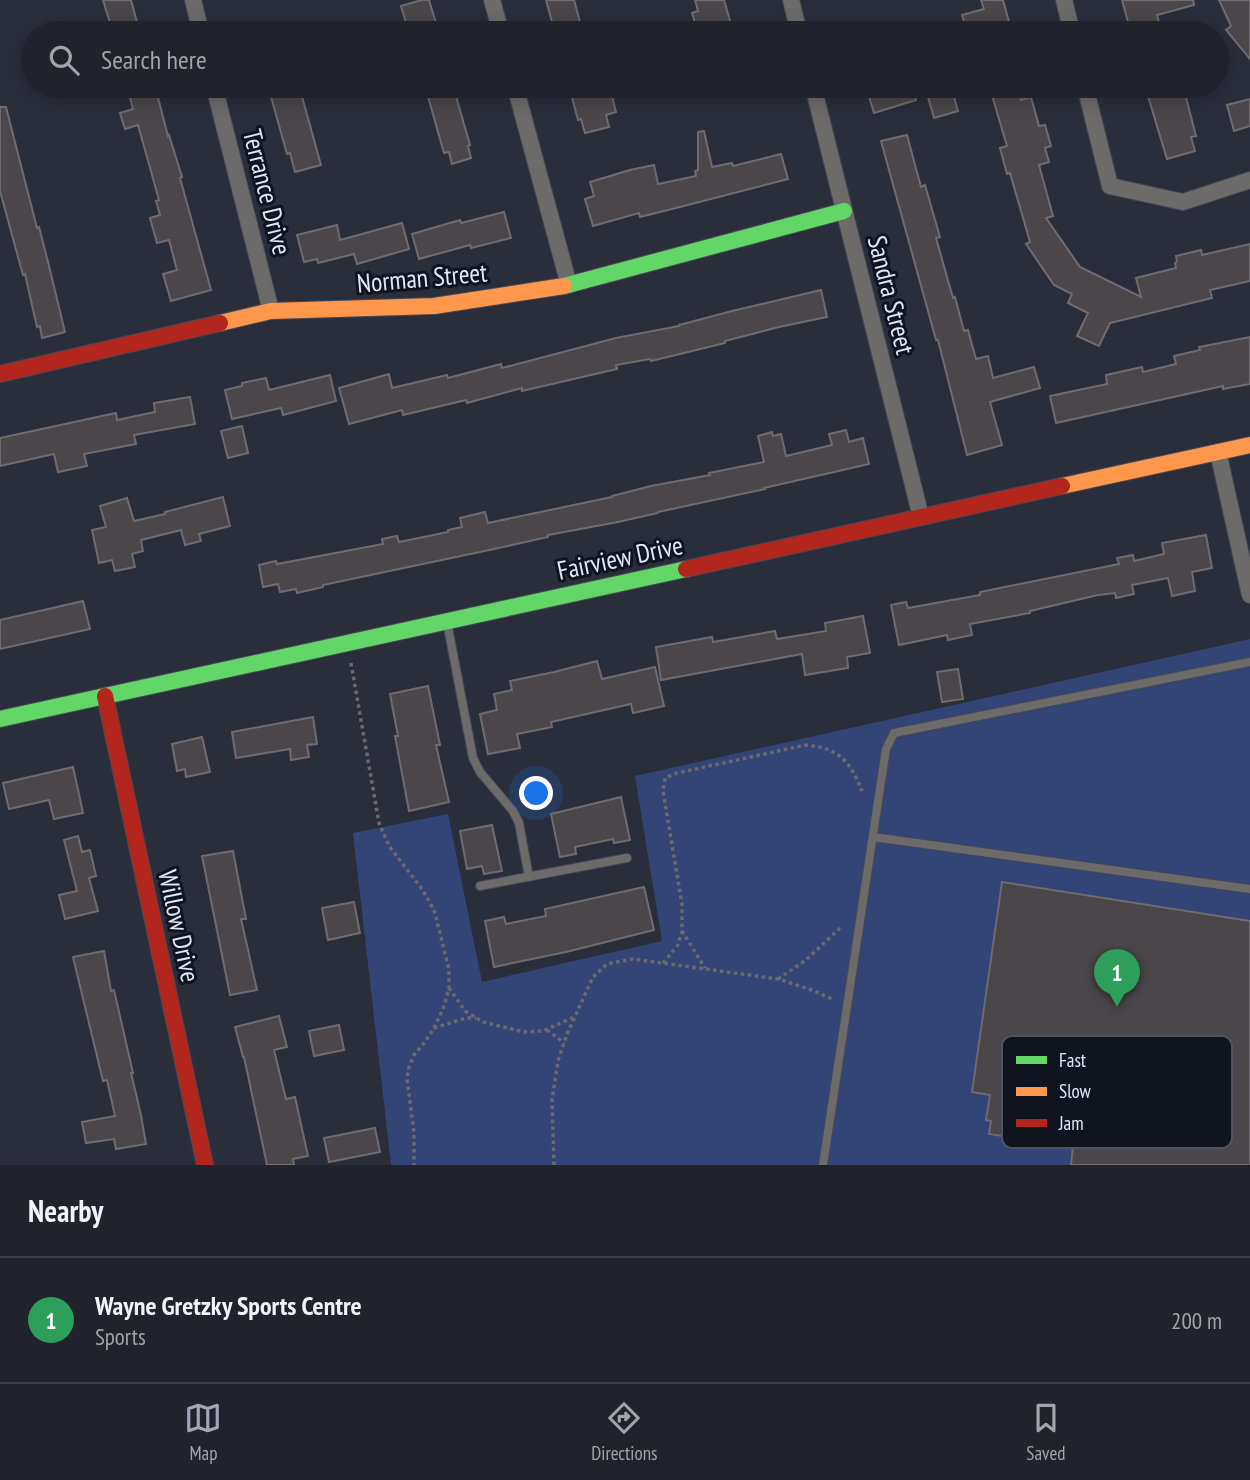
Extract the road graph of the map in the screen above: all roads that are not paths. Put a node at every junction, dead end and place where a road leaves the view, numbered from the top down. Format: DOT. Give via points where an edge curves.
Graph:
graph roads {
  1 [pos="193,0"];
  2 [pos="492,0"];
  3 [pos="791,0"];
  4 [pos="1064,0"];
  5 [pos="198,21"];
  6 [pos="498,21"];
  7 [pos="796,21"];
  8 [pos="1069,21"];
  9 [pos="217,98"];
  10 [pos="518,98"];
  11 [pos="816,98"];
  12 [pos="1088,98"];
  13 [pos="1250,180"];
  14 [pos="844,211"];
  15 [pos="569,285"];
  16 [pos="271,311"];
  17 [pos="0,374"];
  18 [pos="1250,445"];
  19 [pos="1218,452"];
  20 [pos="921,517"];
  21 [pos="1250,595"];
  22 [pos="447,621"];
  23 [pos="1250,662"];
  24 [pos="105,696"];
  25 [pos="0,719"];
  26 [pos="873,837"];
  27 [pos="627,858"];
  28 [pos="529,877"];
  29 [pos="480,886"];
  30 [pos="1250,890"];
  31 [pos="205,1165"];
  32 [pos="823,1165"];
  1 -- 5 [label="street"];
  2 -- 6 [label="street"];
  3 -- 7 [label="street"];
  4 -- 8 [label="street"];
  9 -- 16 [label="street, Terrance Drive"];
  10 -- 15 [label="street"];
  11 -- 14 [label="street, Sandra Street"];
  12 -- 13 [label="street" via="1110,186 1183,202"];
  14 -- 15 [label="street, Norman Street"];
  14 -- 20 [label="street, Sandra Street"];
  15 -- 16 [label="street, Norman Street" via="434,306"];
  16 -- 17 [label="street, Norman Street"];
  18 -- 19 [label="street, Fairview Drive"];
  19 -- 20 [label="street, Fairview Drive"];
  19 -- 21 [label="street"];
  20 -- 22 [label="street, Fairview Drive"];
  22 -- 24 [label="street, Fairview Drive"];
  22 -- 28 [label="lane" via="473,758 519,822"];
  23 -- 26 [label="lane" via="894,733 886,749"];
  24 -- 25 [label="street, Fairview Drive"];
  24 -- 31 [label="street, Willow Drive"];
  26 -- 30 [label="lane"];
  26 -- 32 [label="lane"];
  27 -- 28 [label="lane"];
  28 -- 29 [label="lane"];
}
